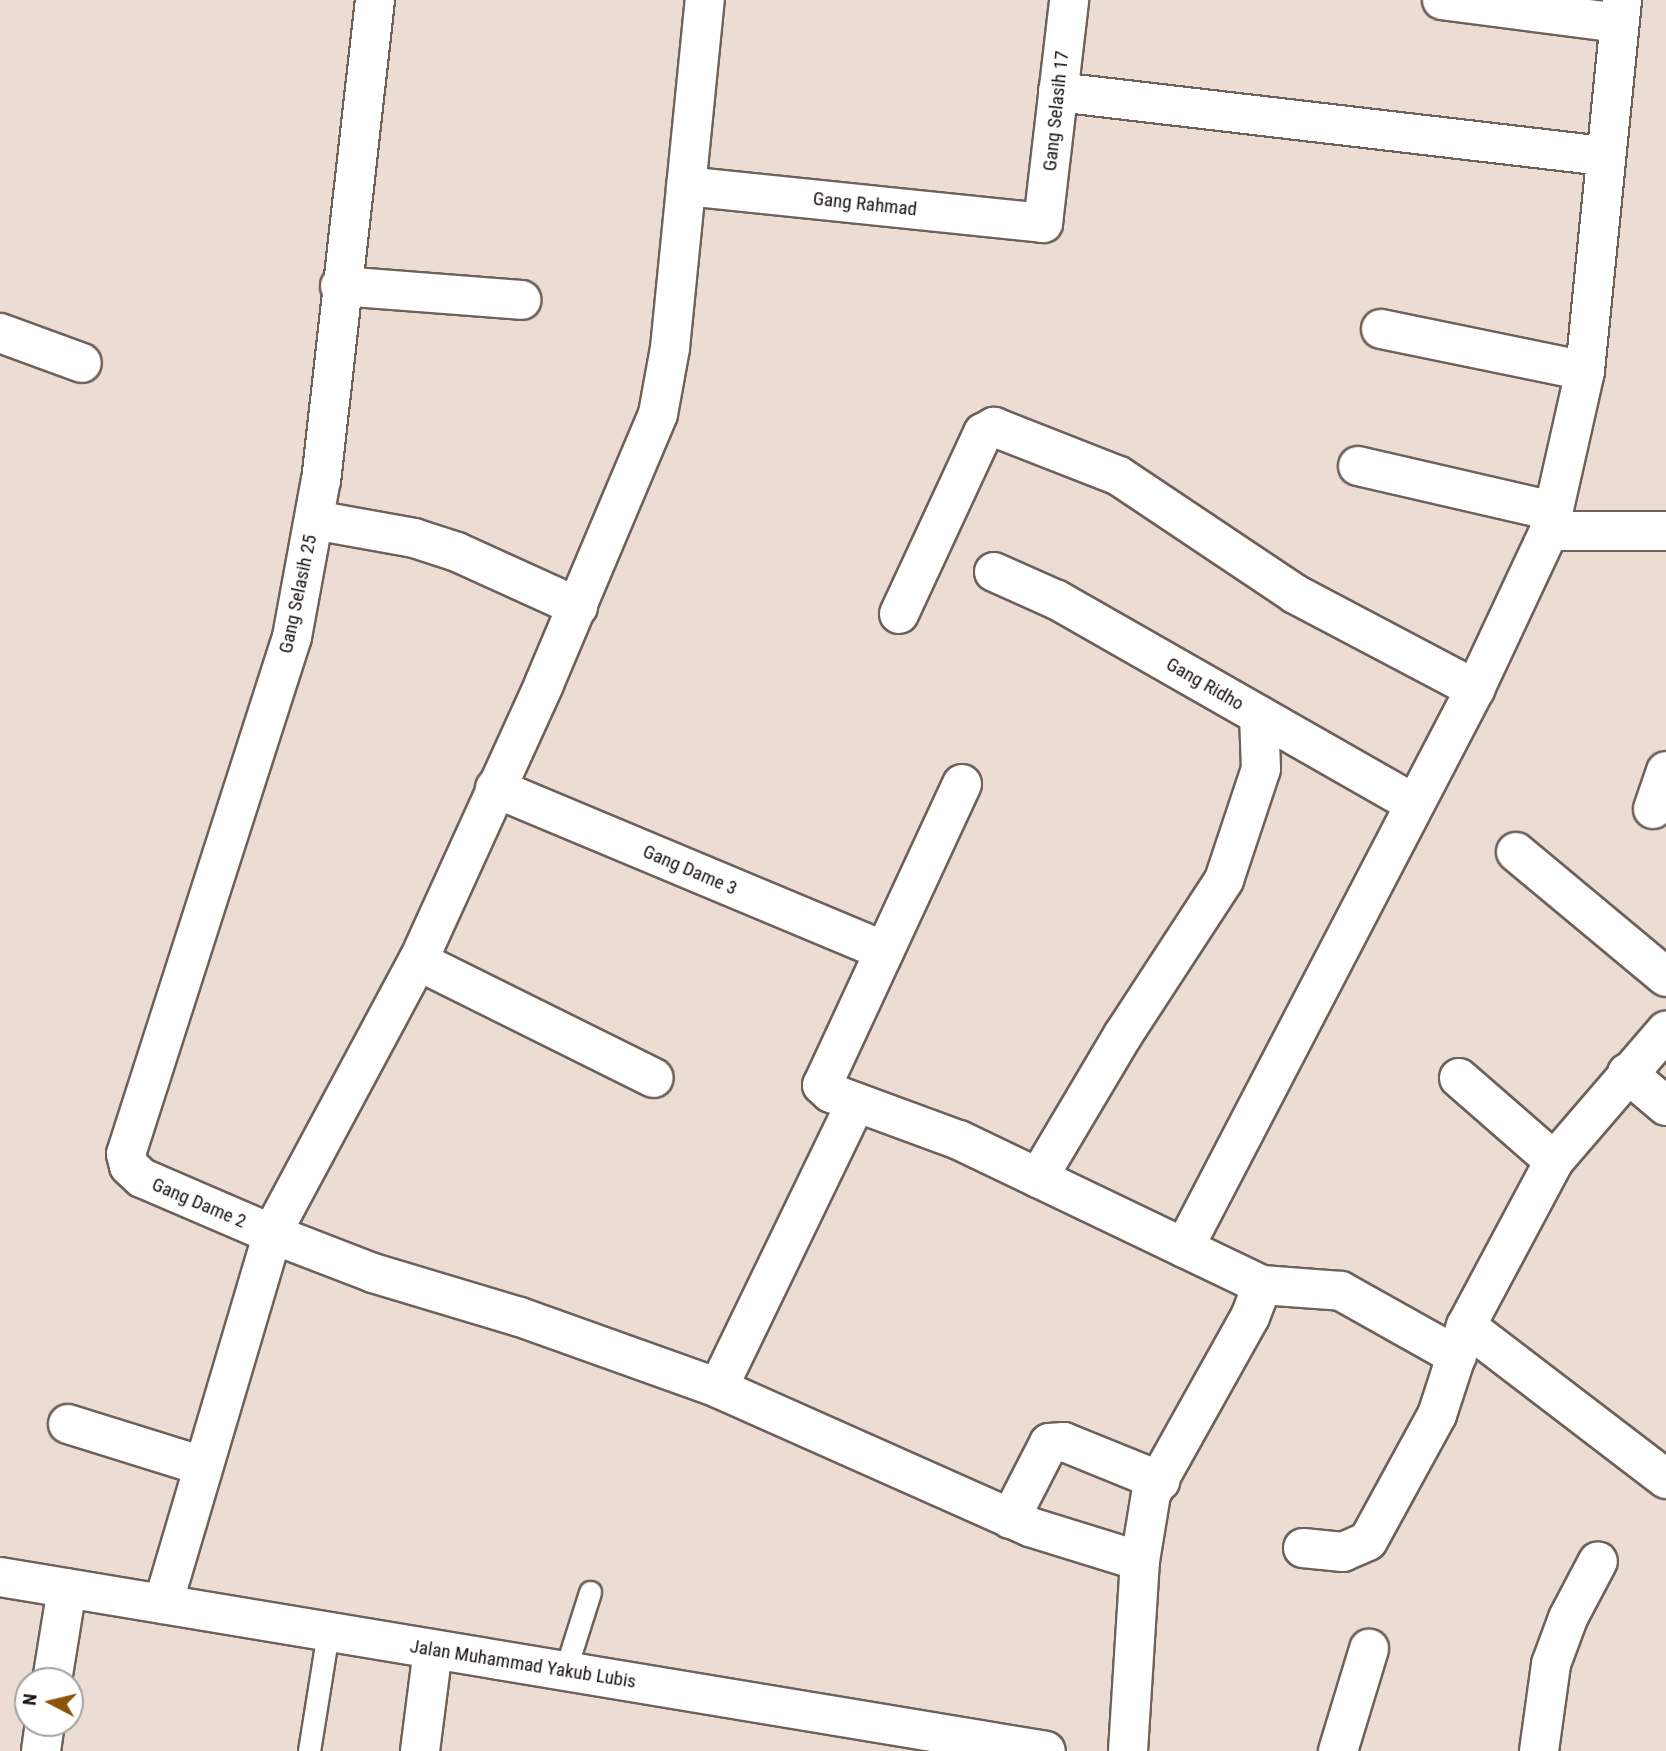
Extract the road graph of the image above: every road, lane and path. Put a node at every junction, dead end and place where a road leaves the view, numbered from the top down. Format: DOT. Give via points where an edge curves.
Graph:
graph roads {
  1 [pos="376,0"];
  2 [pos="705,0"];
  3 [pos="1069,0"];
  4 [pos="1442,0"];
  5 [pos="1620,11"];
  6 [pos="1058,92"];
  7 [pos="1604,156"];
  8 [pos="686,186"];
  9 [pos="1043,223"];
  10 [pos="340,286"];
  11 [pos="521,300"];
  12 [pos="1381,329"];
  13 [pos="0,333"];
  14 [pos="82,363"];
  15 [pos="1585,371"];
  16 [pos="1358,466"];
  17 [pos="314,520"];
  18 [pos="1551,521"];
  19 [pos="1666,531"];
  20 [pos="994,572"];
  21 [pos="578,607"];
  22 [pos="899,614"];
  23 [pos="1475,689"];
  24 [pos="1258,715"];
  25 [pos="1666,771"];
  26 [pos="962,784"];
  27 [pos="495,788"];
  28 [pos="1413,803"];
  29 [pos="1653,809"];
  30 [pos="1516,852"];
  31 [pos="884,951"];
  32 [pos="418,961"];
  33 [pos="1666,977"];
  34 [pos="1666,1031"];
  35 [pos="1627,1073"];
  36 [pos="654,1078"];
  37 [pos="1459,1078"];
  38 [pos="856,1102"];
  39 [pos="1666,1106"];
  40 [pos="1554,1161"];
  41 [pos="129,1166"];
  42 [pos="1038,1178"];
  43 [pos="272,1234"];
  44 [pos="1184,1248"];
  45 [pos="1262,1285"];
  46 [pos="1461,1341"];
  47 [pos="718,1388"];
  48 [pos="68,1424"];
  49 [pos="203,1466"];
  50 [pos="1666,1479"];
  51 [pos="1160,1481"];
  52 [pos="1010,1519"];
  53 [pos="1303,1548"];
  54 [pos="1140,1561"];
  55 [pos="1598,1561"];
  56 [pos="0,1577"];
  57 [pos="67,1588"];
  58 [pos="590,1592"];
  59 [pos="163,1604"];
  60 [pos="328,1633"];
  61 [pos="1369,1649"];
  62 [pos="433,1650"];
  63 [pos="54,1667"];
  64 [pos="565,1671"];
  65 [pos="309,1751"];
  66 [pos="420,1751"];
  67 [pos="1046,1751"];
  68 [pos="1128,1751"];
  69 [pos="1338,1751"];
  70 [pos="1539,1751"];
  1 -- 10 [label="street, Gang Selasih 25" via="369,85"];
  2 -- 8 [label="street"];
  3 -- 6 [label="street, Gang Selasih 17"];
  4 -- 5 [label="street"];
  5 -- 7 [label="street"];
  6 -- 7 [label="street"];
  6 -- 9 [label="street, Gang Selasih 17"];
  7 -- 15 [label="street"];
  8 -- 9 [label="street, Gang Rahmad"];
  8 -- 21 [label="street" via="670,348 658,414"];
  10 -- 11 [label="street"];
  10 -- 17 [label="street, Gang Selasih 25"];
  12 -- 15 [label="street"];
  13 -- 14 [label="street"];
  15 -- 18 [label="street"];
  16 -- 18 [label="street"];
  17 -- 21 [label="street" via="379,529 435,545"];
  17 -- 41 [label="street, Gang Selasih 25" via="292,637 126,1154"];
  18 -- 19 [label="street"];
  18 -- 23 [label="street"];
  20 -- 24 [label="street, Gang Ridho" via="1057,600"];
  21 -- 27 [label="street"];
  22 -- 23 [label="street" via="983,433 994,427 1119,476 1295,594"];
  23 -- 28 [label="street"];
  24 -- 28 [label="street, Gang Ridho"];
  24 -- 42 [label="street" via="1261,769 1224,880 1123,1035"];
  25 -- 29 [label="street"];
  26 -- 31 [label="street"];
  27 -- 31 [label="street, Gang Dame 3"];
  27 -- 32 [label="street"];
  28 -- 44 [label="street"];
  30 -- 33 [label="street"];
  31 -- 38 [label="street" via="822,1085"];
  32 -- 36 [label="street"];
  32 -- 43 [label="street"];
  34 -- 35 [label="street"];
  35 -- 39 [label="street"];
  35 -- 40 [label="street"];
  37 -- 40 [label="street"];
  38 -- 42 [label="street" via="959,1140"];
  38 -- 47 [label="street"];
  40 -- 46 [label="street"];
  41 -- 43 [label="street, Gang Dame 2" via="142,1178"];
  42 -- 44 [label="street"];
  43 -- 47 [label="street, Gang Dame 2" via="373,1273 520,1317"];
  43 -- 49 [label="street"];
  44 -- 45 [label="street"];
  45 -- 46 [label="street" via="1341,1291"];
  45 -- 51 [label="street" via="1250,1317"];
  46 -- 50 [label="street"];
  46 -- 53 [label="street" via="1437,1415 1368,1541 1343,1552"];
  47 -- 52 [label="street, Gang Dame 2"];
  48 -- 49 [label="street"];
  49 -- 59 [label="street"];
  51 -- 52 [label="street" via="1064,1442 1049,1443"];
  51 -- 54 [label="street" via="1151,1494"];
  52 -- 54 [label="street, Gang Dame 2"];
  54 -- 68 [label="street"];
  55 -- 70 [label="street" via="1568,1618 1551,1664"];
  56 -- 57 [label="street, Jalan Muhammad Yakub Lubis"];
  57 -- 59 [label="street, Jalan Muhammad Yakub Lubis"];
  57 -- 63 [label="street"];
  58 -- 64 [label="lane"];
  59 -- 60 [label="street, Jalan Muhammad Yakub Lubis"];
  60 -- 62 [label="street, Jalan Muhammad Yakub Lubis"];
  60 -- 65 [label="lane"];
  61 -- 69 [label="street"];
  62 -- 64 [label="street, Jalan Muhammad Yakub Lubis"];
  62 -- 66 [label="street"];
  64 -- 67 [label="street, Jalan Muhammad Yakub Lubis"];
}
